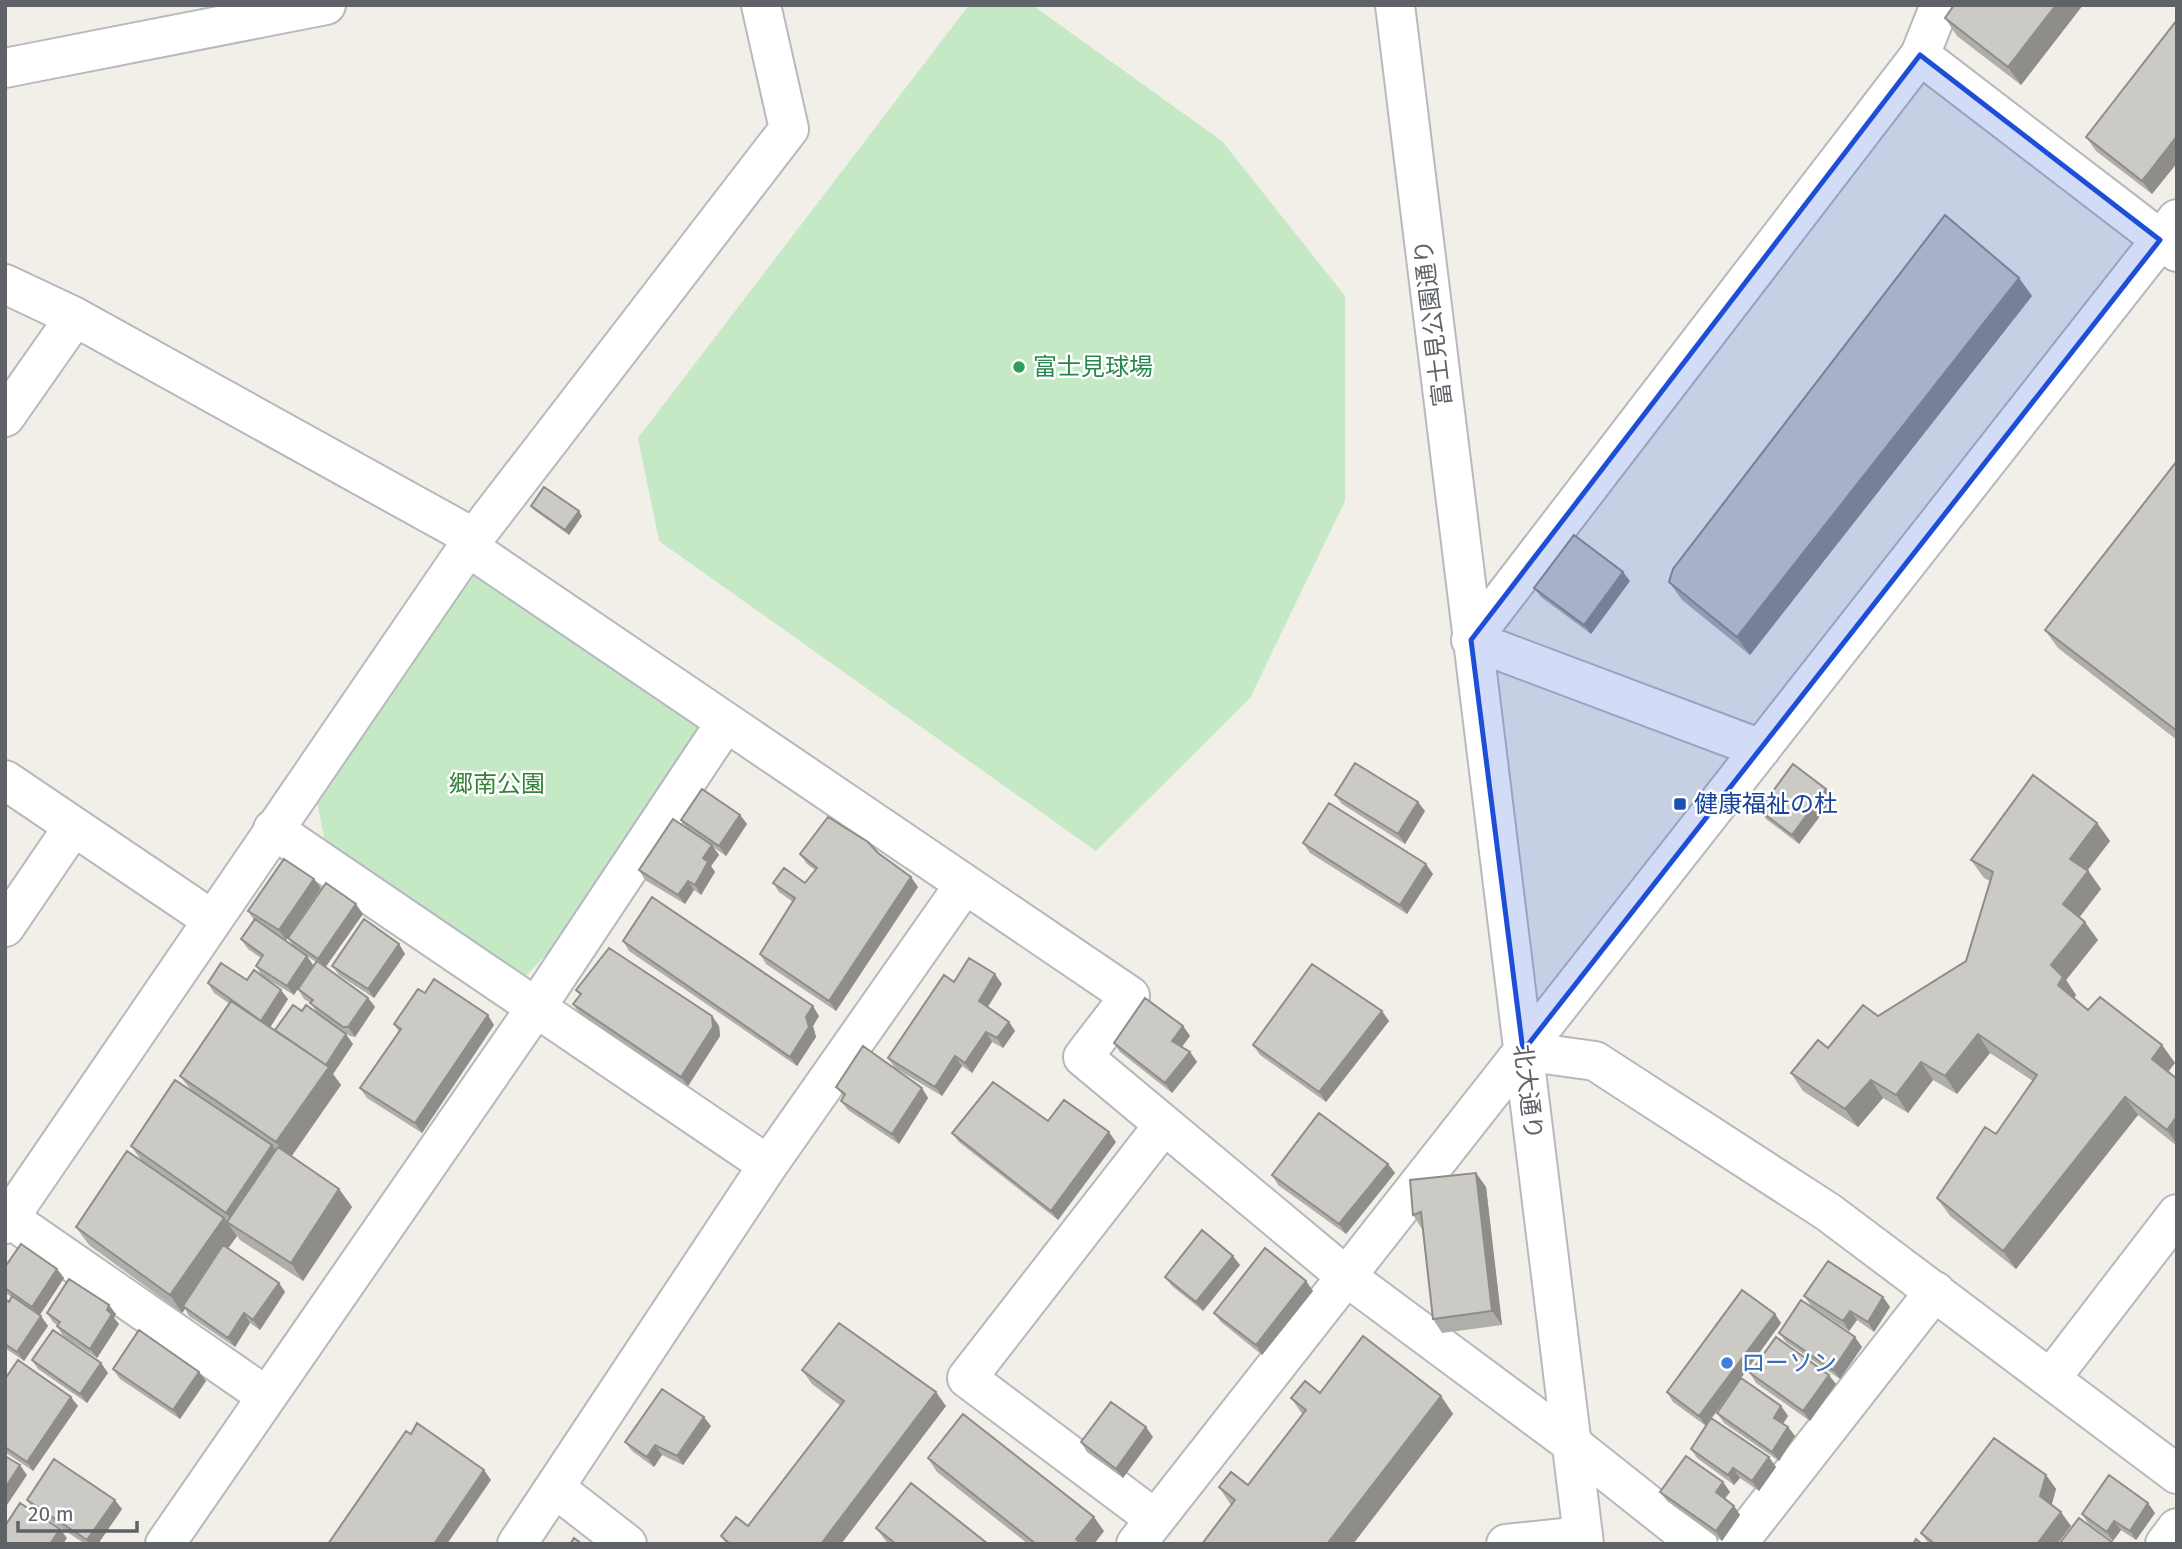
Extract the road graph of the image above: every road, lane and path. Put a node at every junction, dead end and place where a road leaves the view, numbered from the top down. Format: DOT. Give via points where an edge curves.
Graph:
graph roads {
  1 [pos="326,5"];
  2 [pos="761,5"];
  3 [pos="1395,5"];
  4 [pos="1940,5"];
  5 [pos="1920,55"];
  6 [pos="5,68"];
  7 [pos="2171,237"];
  8 [pos="5,284"];
  9 [pos="75,317"];
  10 [pos="5,417"];
  11 [pos="471,542"];
  12 [pos="1471,640"];
  13 [pos="726,722"];
  14 [pos="1761,749"];
  15 [pos="5,780"];
  16 [pos="73,827"];
  17 [pos="273,828"];
  18 [pos="965,884"];
  19 [pos="211,919"];
  20 [pos="5,927"];
  21 [pos="537,1006"];
  22 [pos="1523,1051"];
  23 [pos="1163,1126"];
  24 [pos="768,1165"];
  25 [pos="2177,1213"];
  26 [pos="7,1221"];
  27 [pos="1347,1277"];
  28 [pos="1935,1291"];
  29 [pos="2050,1378"];
  30 [pos="266,1396"];
  31 [pos="1572,1444"];
  32 [pos="2177,1474"];
  33 [pos="555,1488"];
  34 [pos="2177,1528"];
  35 [pos="1146,1531"];
  36 [pos="1584,1540"];
  37 [pos="165,1544"];
  38 [pos="517,1544"];
  39 [pos="627,1544"];
  40 [pos="1506,1544"];
  41 [pos="1698,1544"];
  42 [pos="1737,1544"];
  43 [pos="2165,1544"];
  1 -- 6 [label="street"];
  2 -- 11 [label="street" via="789,129"];
  3 -- 12 [label="street, 富士見公園通り"];
  4 -- 5 [label="street"];
  5 -- 7 [label="street"];
  5 -- 12 [label="street"];
  7 -- 14 [label="street"];
  8 -- 9 [label="street"];
  9 -- 10 [label="street"];
  9 -- 11 [label="street"];
  11 -- 13 [label="street"];
  11 -- 17 [label="street"];
  12 -- 14 [label="street"];
  12 -- 22 [label="street, 北大通り"];
  13 -- 18 [label="street"];
  13 -- 21 [label="street"];
  14 -- 22 [label="street"];
  15 -- 16 [label="street"];
  16 -- 19 [label="street"];
  16 -- 20 [label="street"];
  17 -- 19 [label="street"];
  17 -- 21 [label="street"];
  18 -- 23 [label="street" via="1130,996 1083,1058"];
  18 -- 24 [label="street"];
  19 -- 26 [label="street"];
  21 -- 24 [label="street"];
  21 -- 30 [label="street"];
  22 -- 27 [label="street"];
  22 -- 28 [label="street" via="1595,1061 1828,1212"];
  22 -- 31 [label="street, 北大通り"];
  23 -- 27 [label="street"];
  23 -- 35 [label="street" via="967,1378"];
  24 -- 33 [label="street"];
  25 -- 29 [label="street"];
  26 -- 30 [label="street"];
  27 -- 31 [label="street"];
  27 -- 35 [label="street"];
  28 -- 29 [label="street"];
  28 -- 42 [label="street"];
  29 -- 32 [label="street"];
  30 -- 37 [label="street"];
  31 -- 36 [label="street, 北大通り"];
  31 -- 41 [label="street"];
  33 -- 38 [label="street"];
  33 -- 39 [label="street"];
  34 -- 43 [label="street"];
  36 -- 40 [label="street"];
}
